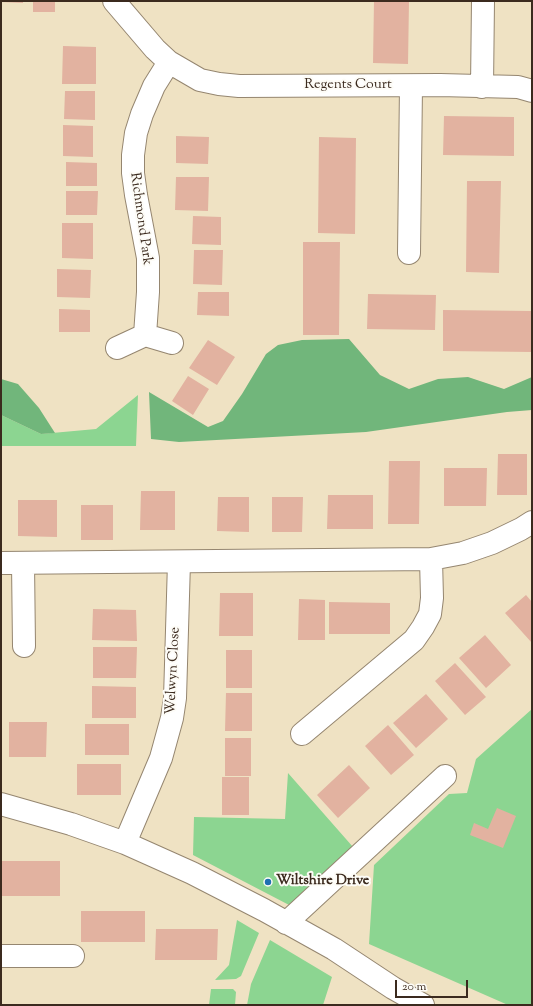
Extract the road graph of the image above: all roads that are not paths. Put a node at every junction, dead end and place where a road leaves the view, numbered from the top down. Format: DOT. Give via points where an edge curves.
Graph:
graph roads {
  1 [pos="114,1"];
  2 [pos="484,1"];
  3 [pos="169,62"];
  4 [pos="412,86"];
  5 [pos="482,87"];
  6 [pos="532,91"];
  7 [pos="409,253"];
  8 [pos="145,335"];
  9 [pos="172,343"];
  10 [pos="117,348"];
  11 [pos="532,522"];
  12 [pos="431,559"];
  13 [pos="1,562"];
  14 [pos="179,562"];
  15 [pos="23,563"];
  16 [pos="24,646"];
  17 [pos="302,734"];
  18 [pos="445,776"];
  19 [pos="1,804"];
  20 [pos="125,843"];
  21 [pos="286,923"];
  22 [pos="1,956"];
  23 [pos="73,956"];
  24 [pos="423,1005"];
  1 -- 3 [label="street, Regents Court"];
  2 -- 5 [label="street"];
  3 -- 4 [label="street, Regents Court" via="200,80 219,84"];
  3 -- 8 [label="street, Richmond Park" via="154,86 142,114 133,155 136,195 148,258"];
  4 -- 5 [label="street, Regents Court"];
  4 -- 7 [label="street"];
  5 -- 6 [label="street, Regents Court" via="518,87"];
  8 -- 9 [label="street"];
  8 -- 10 [label="street"];
  11 -- 12 [label="street" via="492,543 463,553"];
  12 -- 14 [label="street"];
  12 -- 17 [label="street" via="430,614 414,640"];
  13 -- 15 [label="street"];
  14 -- 15 [label="street"];
  14 -- 20 [label="street, Welwyn Close" via="175,698 172,718 161,758"];
  15 -- 16 [label="street"];
  18 -- 21 [label="street"];
  19 -- 20 [label="street"];
  20 -- 21 [label="street" via="192,873"];
  21 -- 24 [label="street" via="334,949"];
  22 -- 23 [label="street"];
}
